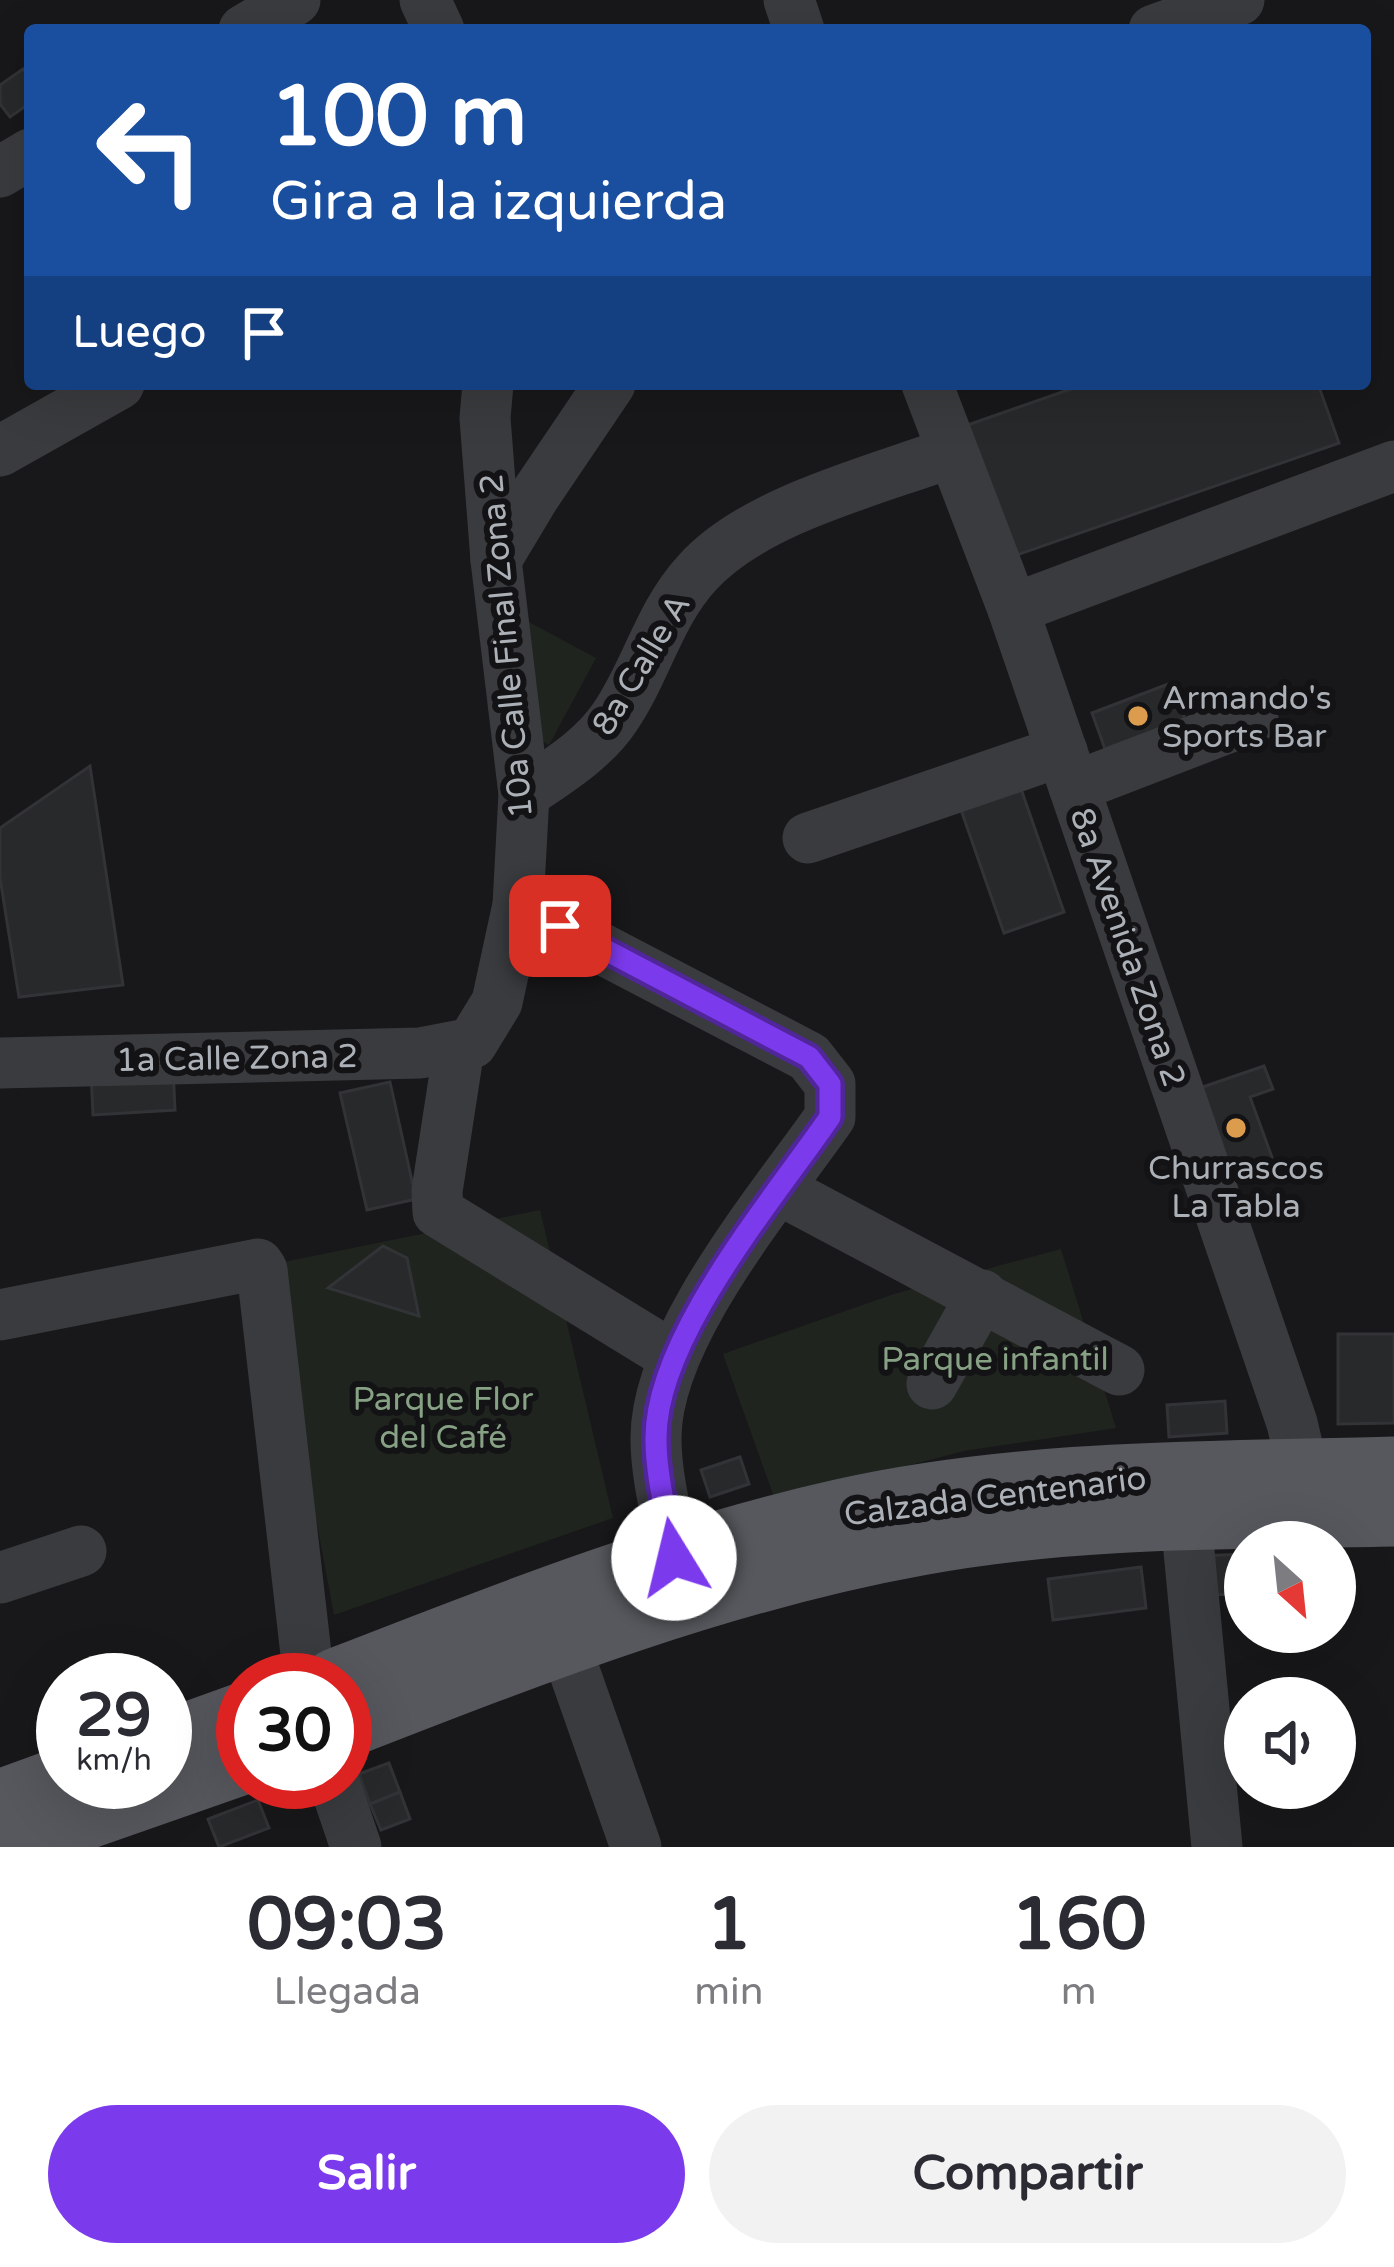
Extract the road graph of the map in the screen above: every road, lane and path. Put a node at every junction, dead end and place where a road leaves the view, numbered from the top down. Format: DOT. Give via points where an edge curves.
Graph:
graph roads {
  1 [pos="296,0"];
  2 [pos="1238,0"];
  3 [pos="254,24"];
  4 [pos="1171,24"];
  5 [pos="108,390"];
  6 [pos="487,390"];
  7 [pos="606,390"];
  8 [pos="929,390"];
  9 [pos="0,451"];
  10 [pos="952,452"];
  11 [pos="1394,466"];
  12 [pos="496,560"];
  13 [pos="1013,610"];
  14 [pos="1253,718"];
  15 [pos="1068,769"];
  16 [pos="524,794"];
  17 [pos="808,838"];
  18 [pos="518,904"];
  19 [pos="465,1045"];
  20 [pos="0,1064"];
  21 [pos="780,1190"];
  22 [pos="982,1295"];
  23 [pos="0,1315"];
  24 [pos="674,1357"];
  25 [pos="1119,1370"];
  26 [pos="932,1384"];
  27 [pos="1394,1468"];
  28 [pos="1303,1493"];
  29 [pos="1394,1515"];
  30 [pos="1186,1519"];
  31 [pos="81,1551"];
  32 [pos="674,1558"];
  33 [pos="0,1578"];
  34 [pos="564,1642"];
  35 [pos="306,1653"];
  36 [pos="372,1666"];
  37 [pos="372,1717"];
  38 [pos="216,1772"];
  39 [pos="36,1788"];
  40 [pos="0,1801"];
  41 [pos="343,1809"];
  42 [pos="3,1847"];
  43 [pos="356,1847"];
  44 [pos="636,1847"];
  45 [pos="1217,1847"];
  1 -- 3 [label="street"];
  2 -- 4 [label="street"];
  5 -- 9 [label="street"];
  6 -- 12 [label="street, 10a Calle Final Zona 2"];
  7 -- 12 [label="street"];
  8 -- 10 [label="street, 8a Avenida Zona 2"];
  10 -- 13 [label="street, 8a Avenida Zona 2"];
  10 -- 16 [label="street, 8a Calle A" via="763,523 724,548 670,612 615,718"];
  11 -- 13 [label="street"];
  12 -- 16 [label="street, 10a Calle Final Zona 2"];
  13 -- 15 [label="street, 8a Avenida Zona 2"];
  14 -- 15 [label="street"];
  15 -- 17 [label="street"];
  15 -- 28 [label="street, 8a Avenida Zona 2" via="1292,1423"];
  16 -- 18 [label="street, 10a Calle Final Zona 2"];
  18 -- 19 [label="street, 10a Calle Final Zona 2" via="497,1002"];
  18 -- 21 [label="street" via="809,1057 830,1084 830,1117"];
  19 -- 20 [label="street, 1a Calle Zona 2" via="420,1053"];
  19 -- 24 [label="street, 10a Calle Final Zona 2" via="438,1212"];
  21 -- 22 [label="street"];
  21 -- 24 [label="street" via="694,1314"];
  22 -- 25 [label="street"];
  22 -- 26 [label="street"];
  23 -- 35 [label="street" via="258,1264"];
  24 -- 32 [label="street" via="656,1438"];
  27 -- 28 [label="main road, Calzada Centenario"];
  28 -- 29 [label="main road, Calzada Centenario"];
  28 -- 30 [label="main road, Calzada Centenario"];
  28 -- 32 [label="main road, Calzada Centenario" via="1083,1478 845,1510"];
  30 -- 34 [label="main road, Calzada Centenario" via="920,1544 762,1581"];
  30 -- 45 [label="street"];
  31 -- 33 [label="street"];
  32 -- 36 [label="main road, Calzada Centenario"];
  34 -- 37 [label="main road, Calzada Centenario"];
  34 -- 44 [label="street"];
  38 -- 42 [label="main road"];
  39 -- 40 [label="main road"];
  41 -- 43 [label="street"];
}
